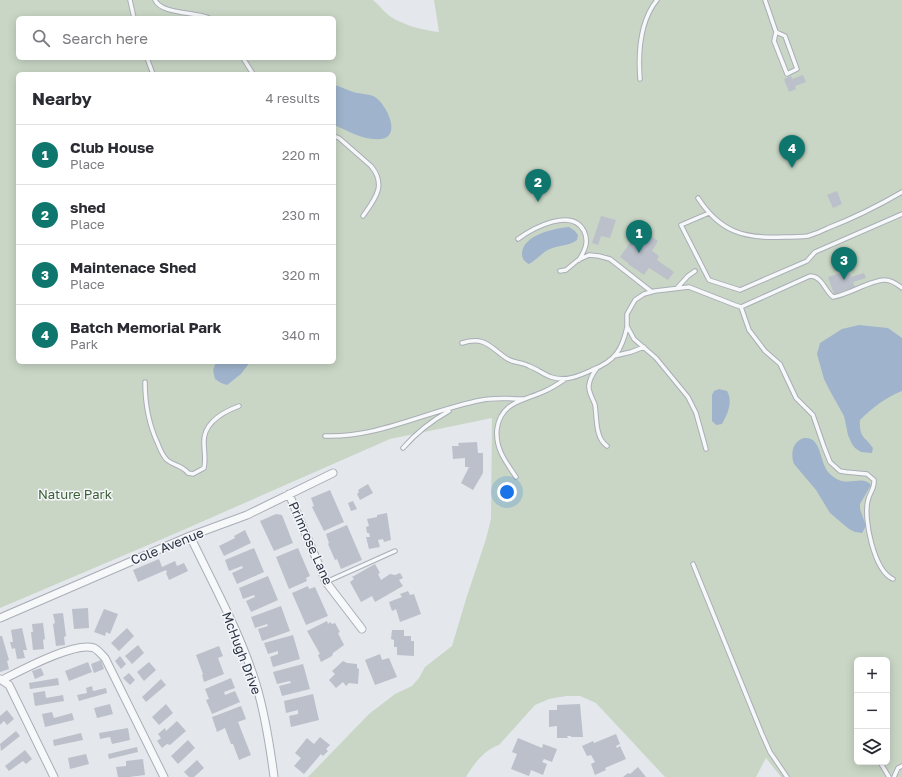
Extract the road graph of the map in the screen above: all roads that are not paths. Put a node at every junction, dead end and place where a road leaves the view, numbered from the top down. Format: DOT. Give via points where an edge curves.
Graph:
graph roads {
  1 [pos="130,0"];
  2 [pos="155,0"];
  3 [pos="657,0"];
  4 [pos="765,0"];
  5 [pos="134,16"];
  6 [pos="204,16"];
  7 [pos="776,32"];
  8 [pos="148,60"];
  9 [pos="244,60"];
  10 [pos="152,72"];
  11 [pos="252,72"];
  12 [pos="640,79"];
  13 [pos="336,137"];
  14 [pos="902,192"];
  15 [pos="698,198"];
  16 [pos="709,213"];
  17 [pos="902,214"];
  18 [pos="363,216"];
  19 [pos="518,239"];
  20 [pos="578,260"];
  21 [pos="560,271"];
  22 [pos="695,271"];
  23 [pos="677,288"];
  24 [pos="902,288"];
  25 [pos="652,292"];
  26 [pos="741,307"];
  27 [pos="627,326"];
  28 [pos="462,343"];
  29 [pos="644,347"];
  30 [pos="614,356"];
  31 [pos="598,368"];
  32 [pos="566,379"];
  33 [pos="145,382"];
  34 [pos="525,399"];
  35 [pos="239,406"];
  36 [pos="453,408"];
  37 [pos="325,436"];
  38 [pos="607,446"];
  39 [pos="403,448"];
  40 [pos="706,449"];
  41 [pos="333,473"];
  42 [pos="516,477"];
  43 [pos="288,494"];
  44 [pos="190,536"];
  45 [pos="395,551"];
  46 [pos="693,564"];
  47 [pos="893,579"];
  48 [pos="326,582"];
  49 [pos="0,618"];
  50 [pos="362,630"];
  51 [pos="1,680"];
  52 [pos="882,765"];
  53 [pos="902,766"];
  54 [pos="54,777"];
  55 [pos="164,777"];
  56 [pos="274,777"];
  57 [pos="787,777"];
  58 [pos="889,777"];
  59 [pos="894,777"];
  1 -- 5 [label="lane"];
  2 -- 6 [label="lane" via="159,7 167,10"];
  3 -- 12 [label="lane" via="645,22 640,53"];
  4 -- 7 [label="lane"];
  7 -- 7 [label="lane" via="785,36 798,69 787,74 774,41"];
  8 -- 10 [label="lane"];
  9 -- 11 [label="lane"];
  13 -- 18 [label="lane" via="375,170 379,184 376,199"];
  14 -- 16 [label="lane" via="849,220 808,236 746,236 718,223"];
  15 -- 16 [label="lane"];
  16 -- 17 [label="lane" via="681,225 709,280 740,290 807,261 815,252"];
  19 -- 20 [label="lane" via="547,224 561,220 575,221 582,226 587,243"];
  20 -- 21 [label="lane" via="566,270"];
  20 -- 25 [label="lane" via="590,256 610,259"];
  22 -- 23 [label="lane"];
  23 -- 25 [label="lane"];
  23 -- 26 [label="lane" via="689,287"];
  24 -- 26 [label="lane" via="884,280 833,297 819,279 810,276"];
  25 -- 27 [label="lane" via="635,300 627,314"];
  26 -- 47 [label="lane" via="749,330 765,351 780,364 796,398 813,416 830,462 840,470 867,474 874,480 875,485 868,500 868,523 878,562"];
  27 -- 29 [label="lane" via="634,339"];
  27 -- 30 [label="lane" via="622,346"];
  28 -- 32 [label="lane" via="484,342 511,361 561,380"];
  29 -- 30 [label="lane"];
  29 -- 40 [label="lane" via="688,397 696,413"];
  30 -- 31 [label="lane"];
  31 -- 32 [label="lane"];
  31 -- 38 [label="lane" via="590,379 589,387 598,428"];
  32 -- 34 [label="lane" via="544,392"];
  33 -- 35 [label="lane" via="148,420 163,455 188,473 193,474 204,468 206,462 203,441 208,426 221,415"];
  34 -- 36 [label="lane" via="483,399"];
  34 -- 42 [label="lane" via="504,410 500,416 497,434 499,449"];
  36 -- 37 [label="lane" via="366,432"];
  36 -- 39 [label="lane" via="413,436"];
  41 -- 43 [label="street, Cole Avenue"];
  43 -- 44 [label="street, Cole Avenue" via="247,515"];
  43 -- 48 [label="street, Primrose Lane"];
  44 -- 49 [label="street, Cole Avenue"];
  44 -- 56 [label="street, McHugh Drive" via="251,670 269,739"];
  45 -- 48 [label="lane"];
  46 -- 57 [label="lane" via="762,734 770,752"];
  48 -- 50 [label="street, Primrose Lane"];
  51 -- 54 [label="street" via="9,685"];
  51 -- 55 [label="street" via="73,648 95,648 105,658"];
  52 -- 58 [label="lane"];
  53 -- 59 [label="lane" via="898,768"];
}
